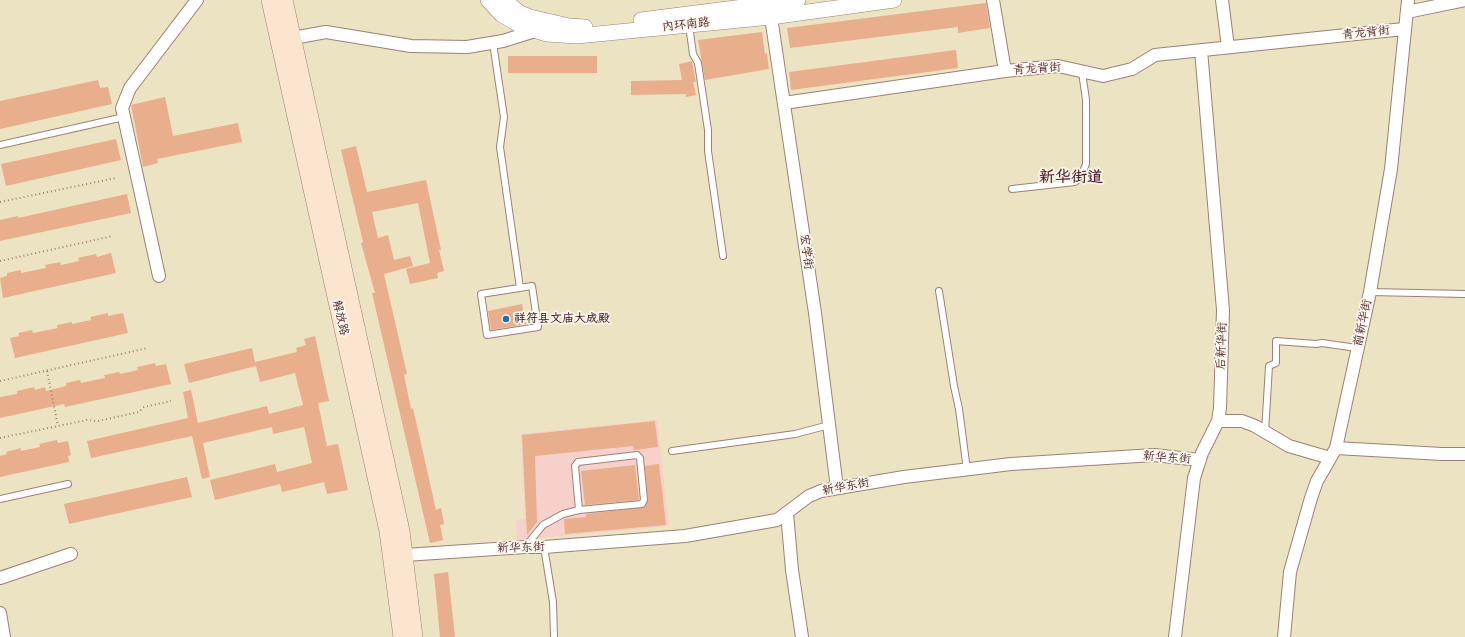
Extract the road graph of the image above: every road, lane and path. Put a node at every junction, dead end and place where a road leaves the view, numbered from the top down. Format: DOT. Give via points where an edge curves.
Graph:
graph roads {
  1 [pos="198,0"];
  2 [pos="270,0"];
  3 [pos="284,0"];
  4 [pos="488,0"];
  5 [pos="504,0"];
  6 [pos="798,0"];
  7 [pos="894,0"];
  8 [pos="993,0"];
  9 [pos="1222,0"];
  10 [pos="1465,0"];
  11 [pos="1451,1"];
  12 [pos="1408,6"];
  13 [pos="771,16"];
  14 [pos="689,25"];
  15 [pos="1404,29"];
  16 [pos="535,31"];
  17 [pos="293,38"];
  18 [pos="493,43"];
  19 [pos="1228,47"];
  20 [pos="1201,50"];
  21 [pos="1005,71"];
  22 [pos="1082,72"];
  23 [pos="784,103"];
  24 [pos="124,117"];
  25 [pos="0,144"];
  26 [pos="116,178"];
  27 [pos="1012,189"];
  28 [pos="0,202"];
  29 [pos="113,236"];
  30 [pos="723,256"];
  31 [pos="0,261"];
  32 [pos="159,276"];
  33 [pos="520,288"];
  34 [pos="939,291"];
  35 [pos="1370,292"];
  36 [pos="1465,294"];
  37 [pos="148,348"];
  38 [pos="1357,348"];
  39 [pos="46,371"];
  40 [pos="0,380"];
  41 [pos="171,401"];
  42 [pos="1218,421"];
  43 [pos="829,425"];
  44 [pos="58,426"];
  45 [pos="1265,432"];
  46 [pos="0,438"];
  47 [pos="672,452"];
  48 [pos="1333,453"];
  49 [pos="1465,454"];
  50 [pos="1200,460"];
  51 [pos="967,470"];
  52 [pos="68,484"];
  53 [pos="837,488"];
  54 [pos="0,498"];
  55 [pos="579,510"];
  56 [pos="788,513"];
  57 [pos="525,547"];
  58 [pos="544,547"];
  59 [pos="71,554"];
  60 [pos="405,555"];
  61 [pos="0,578"];
  62 [pos="0,613"];
  63 [pos="4,637"];
  64 [pos="402,637"];
  65 [pos="414,637"];
  66 [pos="554,637"];
  67 [pos="802,637"];
  68 [pos="1175,637"];
  69 [pos="1284,637"];
  1 -- 24 [label="street" via="130,88 122,108"];
  2 -- 64 [label="main road, 解放路" via="388,531"];
  3 -- 17 [label="main road, 解放路"];
  4 -- 16 [label="street, 内环南路" via="509,19"];
  5 -- 6 [label="street, 内环南路" via="520,13 530,17 583,27"];
  7 -- 13 [label="street, 内环南路"];
  8 -- 21 [label="street"];
  9 -- 19 [label="street"];
  10 -- 11 [label="street"];
  11 -- 12 [label="street"];
  12 -- 15 [label="street, 前新华街"];
  13 -- 14 [label="street, 内环南路"];
  13 -- 23 [label="street, 宏学街"];
  14 -- 16 [label="street, 内环南路" via="577,36"];
  14 -- 30 [label="lane" via="698,63 708,130 708,151"];
  15 -- 19 [label="street, 青龙背街"];
  15 -- 35 [label="street, 前新华街" via="1391,169"];
  16 -- 18 [label="street"];
  17 -- 18 [label="street" via="326,32 411,46 467,47"];
  17 -- 60 [label="main road, 解放路"];
  18 -- 33 [label="lane" via="504,117 500,147"];
  19 -- 20 [label="street, 青龙背街"];
  20 -- 22 [label="street, 青龙背街" via="1155,55 1132,69 1103,76"];
  20 -- 42 [label="street, 后新华街" via="1224,310"];
  21 -- 22 [label="street, 青龙背街" via="1058,66"];
  21 -- 23 [label="street, 青龙背街"];
  22 -- 27 [label="lane" via="1086,100 1086,164 1081,177 1075,182"];
  23 -- 43 [label="street, 宏学街"];
  24 -- 25 [label="lane"];
  24 -- 32 [label="street"];
  26 -- 28 [label="path"];
  29 -- 31 [label="path"];
  33 -- 33 [label="lane" via="532,286 538,327 487,335 481,294"];
  34 -- 51 [label="lane"];
  35 -- 36 [label="lane"];
  35 -- 38 [label="street, 前新华街"];
  37 -- 39 [label="path"];
  38 -- 45 [label="lane" via="1276,341 1276,363 1269,366"];
  38 -- 48 [label="street, 前新华街"];
  39 -- 40 [label="path"];
  39 -- 44 [label="path"];
  41 -- 44 [label="path" via="144,407 132,414"];
  42 -- 45 [label="street" via="1242,421"];
  42 -- 50 [label="street, 后新华街"];
  43 -- 47 [label="lane" via="795,434"];
  43 -- 53 [label="street, 宏学街"];
  44 -- 46 [label="path"];
  45 -- 48 [label="street" via="1294,448"];
  48 -- 49 [label="street"];
  48 -- 69 [label="street, 前新华街" via="1311,498 1290,572"];
  50 -- 51 [label="street, 新华东街" via="1154,455 1011,464"];
  50 -- 68 [label="street, 后新华街" via="1194,478"];
  51 -- 53 [label="street, 新华东街"];
  52 -- 54 [label="lane"];
  53 -- 56 [label="street, 新华东街" via="809,496"];
  55 -- 55 [label="lane" via="576,466 578,462 637,455 640,458 644,500 642,504"];
  55 -- 57 [label="lane" via="563,514 543,525"];
  56 -- 58 [label="street, 新华东街" via="777,520 762,524 685,536"];
  56 -- 67 [label="street" via="792,570"];
  57 -- 58 [label="street, 新华东街"];
  57 -- 60 [label="street, 新华东街"];
  58 -- 66 [label="lane" via="553,602"];
  59 -- 61 [label="street"];
  60 -- 65 [label="main road, 解放路"];
  62 -- 63 [label="street"];
}
